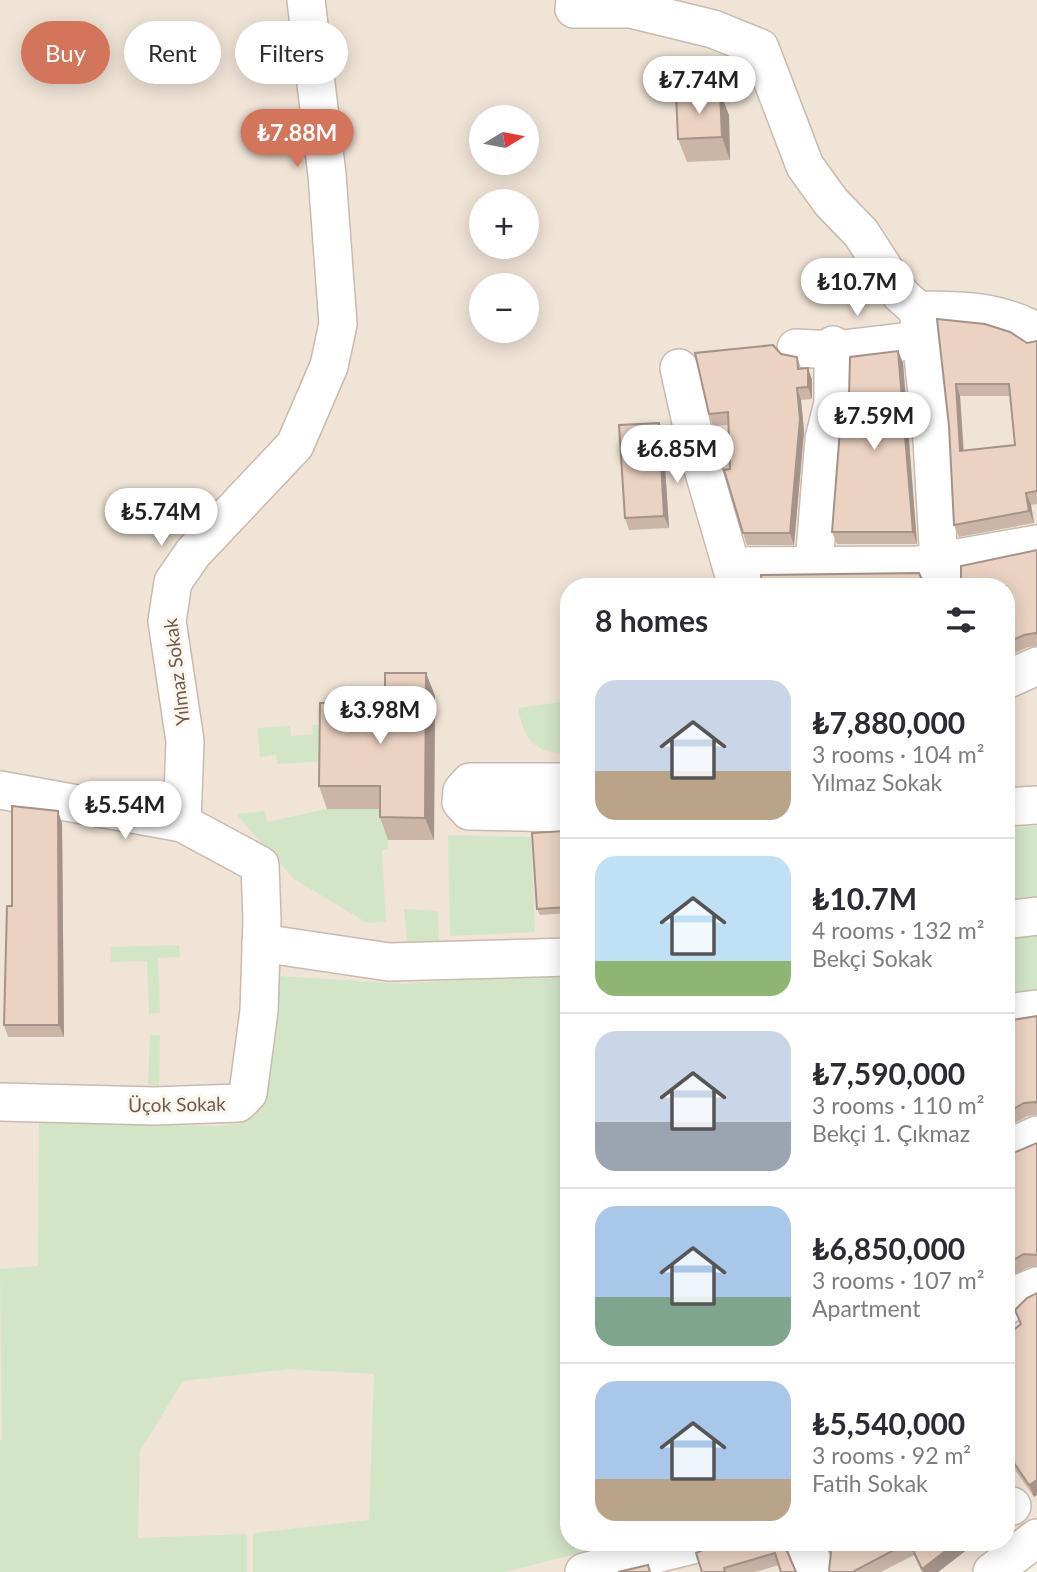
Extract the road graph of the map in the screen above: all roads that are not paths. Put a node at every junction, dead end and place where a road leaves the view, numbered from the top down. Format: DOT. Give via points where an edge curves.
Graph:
graph roads {
  1 [pos="306,0"];
  2 [pos="575,0"];
  3 [pos="717,14"];
  4 [pos="919,325"];
  5 [pos="1037,332"];
  6 [pos="796,348"];
  7 [pos="833,348"];
  8 [pos="679,368"];
  9 [pos="1037,544"];
  10 [pos="814,564"];
  11 [pos="942,574"];
  12 [pos="734,576"];
  13 [pos="1037,666"];
  14 [pos="1015,676"];
  15 [pos="560,782"];
  16 [pos="0,790"];
  17 [pos="1037,805"];
  18 [pos="1015,806"];
  19 [pos="560,813"];
  20 [pos="182,823"];
  21 [pos="1037,916"];
  22 [pos="1015,919"];
  23 [pos="261,943"];
  24 [pos="560,957"];
  25 [pos="1037,1009"];
  26 [pos="1015,1012"];
  27 [pos="0,1102"];
  28 [pos="1037,1135"];
  29 [pos="1015,1145"];
  30 [pos="1037,1286"];
  31 [pos="1015,1298"];
  32 [pos="1037,1538"];
  33 [pos="687,1551"];
  34 [pos="808,1551"];
  35 [pos="669,1561"];
  36 [pos="584,1572"];
  37 [pos="816,1572"];
  38 [pos="992,1572"];
  1 -- 20 [label="street, Yılmaz Sokak" via="327,175 338,324 329,366 295,444 193,553 173,582 167,621 185,741"];
  2 -- 3 [label="street" via="574,9"];
  3 -- 4 [label="street" via="760,48 805,166 861,233"];
  4 -- 5 [label="street" via="958,309 992,313"];
  4 -- 7 [label="street"];
  4 -- 11 [label="street"];
  6 -- 7 [label="street"];
  7 -- 10 [label="street" via="833,403 824,439"];
  8 -- 12 [label="street"];
  9 -- 11 [label="street"];
  10 -- 11 [label="street"];
  10 -- 12 [label="street"];
  13 -- 14 [label="street"];
  15 -- 19 [label="street" via="470,782 462,791 461,802 469,811"];
  16 -- 20 [label="street"];
  17 -- 18 [label="street"];
  20 -- 23 [label="street, Üçok Sokak" via="260,865"];
  21 -- 22 [label="street"];
  23 -- 24 [label="street" via="389,962"];
  23 -- 27 [label="street, Üçok Sokak" via="259,1011 248,1093 238,1103"];
  25 -- 26 [label="street"];
  28 -- 29 [label="street"];
  30 -- 31 [label="street"];
  32 -- 38 [label="street"];
  33 -- 35 [label="street"];
  34 -- 37 [label="street"];
  35 -- 36 [label="street"];
}
